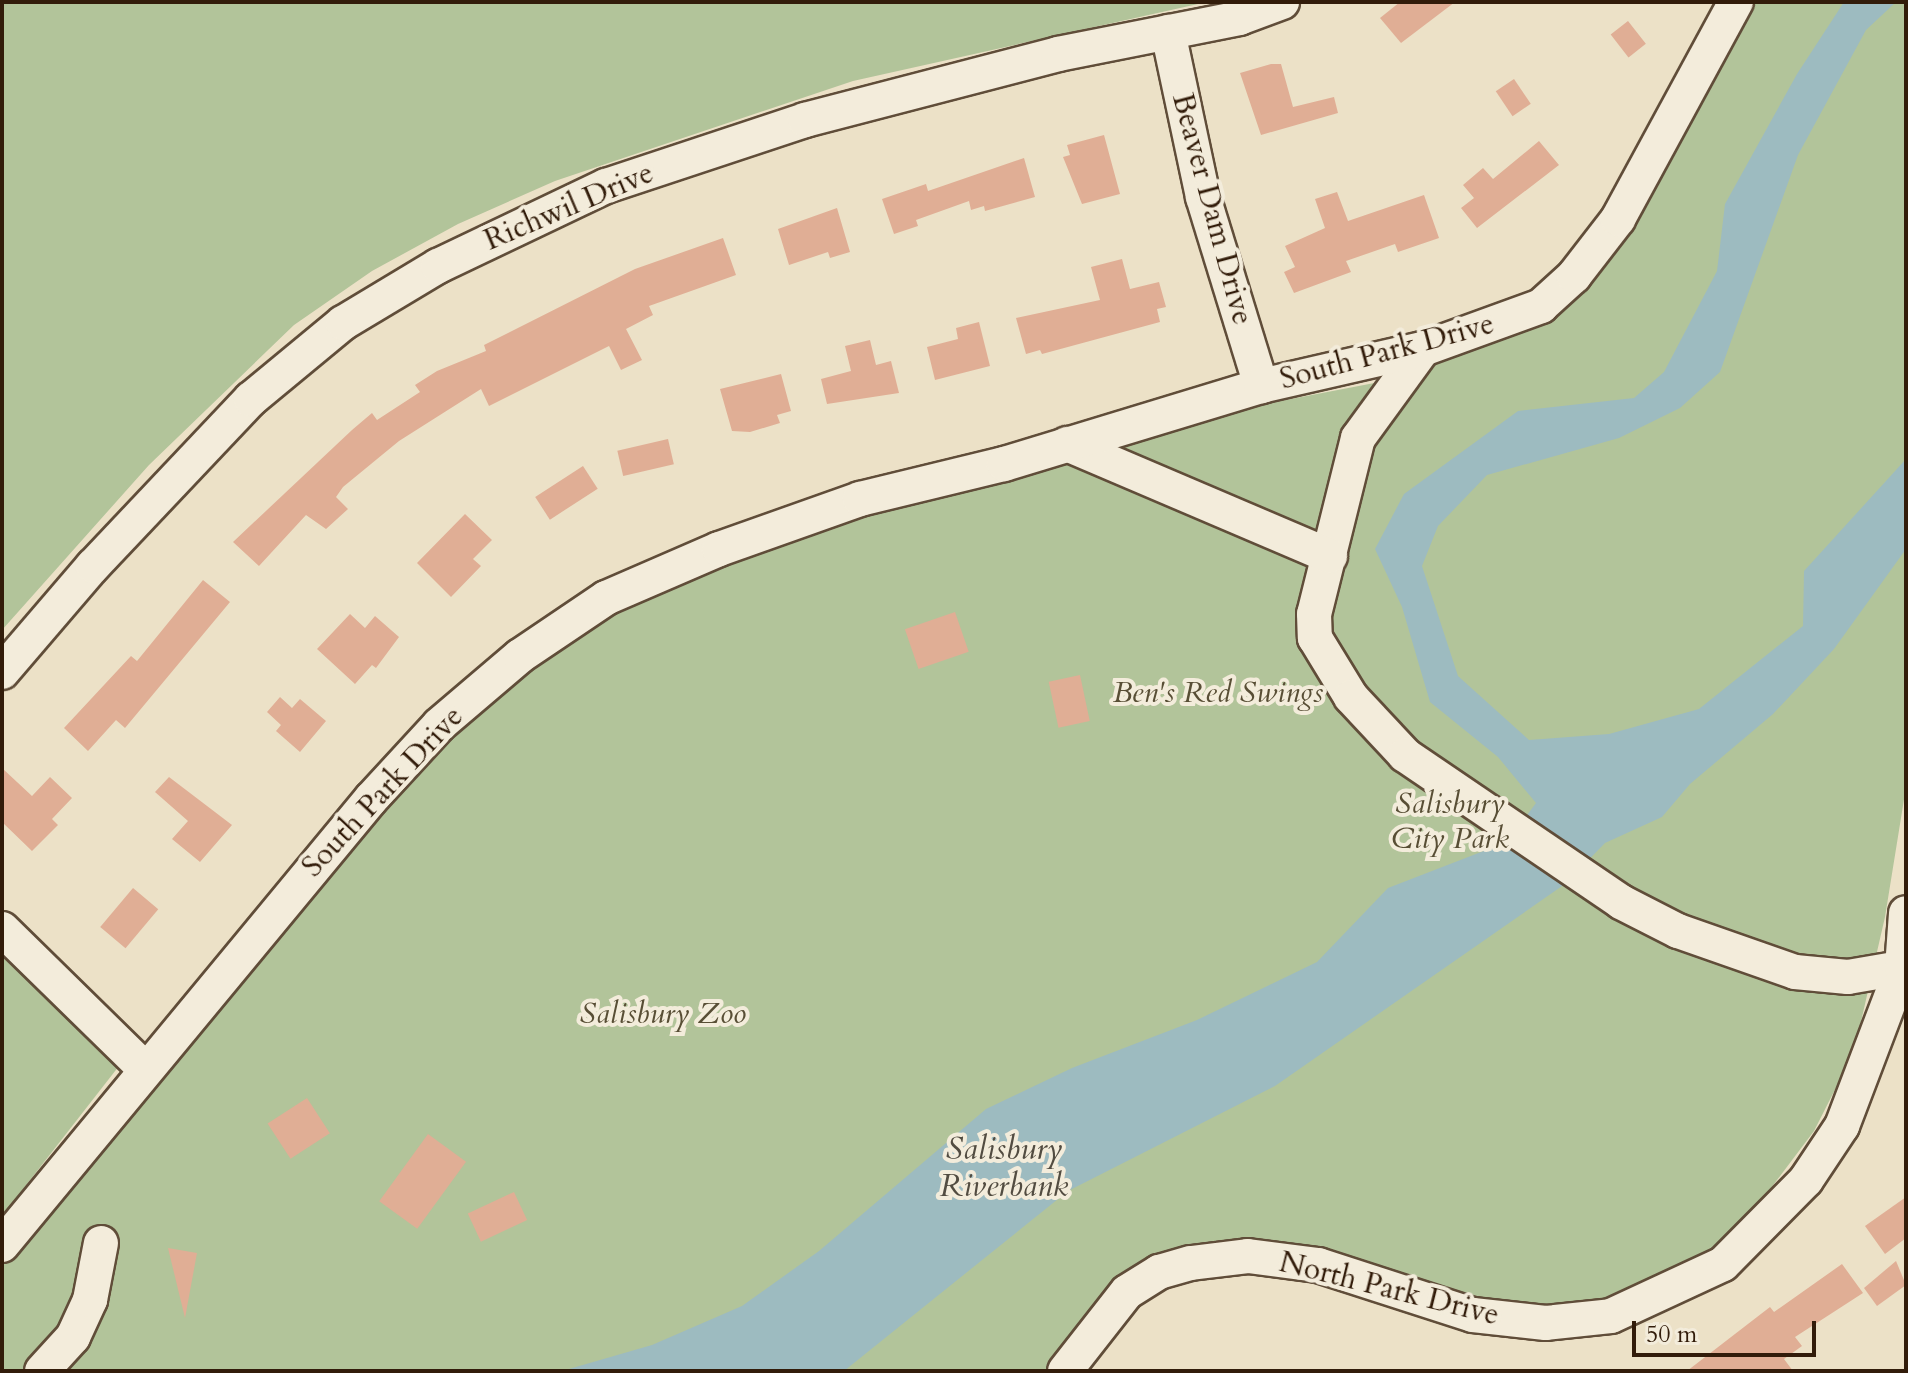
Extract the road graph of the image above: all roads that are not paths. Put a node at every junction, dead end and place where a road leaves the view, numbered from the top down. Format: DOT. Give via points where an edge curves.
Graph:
graph roads {
  1 [pos="1282,2"];
  2 [pos="1736,2"];
  3 [pos="1168,32"];
  4 [pos="1423,349"];
  5 [pos="1261,386"];
  6 [pos="1067,444"];
  7 [pos="1330,556"];
  8 [pos="2,672"];
  9 [pos="1906,913"];
  10 [pos="2,929"];
  11 [pos="1904,967"];
  12 [pos="145,1069"];
  13 [pos="101,1243"];
  14 [pos="2,1245"];
  15 [pos="42,1371"];
  16 [pos="1065,1371"];
  1 -- 3 [label="street, Richwil Drive" via="1239,18"];
  2 -- 4 [label="street, South Park Drive" via="1649,171 1574,276 1541,306"];
  3 -- 5 [label="street, Beaver Dam Drive" via="1203,197"];
  3 -- 8 [label="street, Richwil Drive" via="1058,54 735,142 606,186 438,266 343,323 251,399 122,534"];
  4 -- 5 [label="street, South Park Drive"];
  4 -- 7 [label="street" via="1358,438"];
  5 -- 6 [label="street, South Park Drive"];
  6 -- 7 [label="street"];
  6 -- 12 [label="street, South Park Drive" via="860,499 692,560 594,606 520,656 439,725 263,923"];
  7 -- 11 [label="street" via="1314,626 1332,670 1405,755 1502,825 1678,931 1795,972 1848,977"];
  9 -- 11 [label="street, North Park Drive"];
  10 -- 12 [label="street"];
  11 -- 16 [label="street, North Park Drive" via="1842,1126 1806,1180 1723,1264 1660,1297 1611,1316 1546,1323 1473,1315 1318,1265 1248,1256 1191,1263 1159,1272 1127,1292"];
  12 -- 14 [label="street, South Park Drive"];
  13 -- 15 [label="street" via="90,1300 73,1337"];
}
